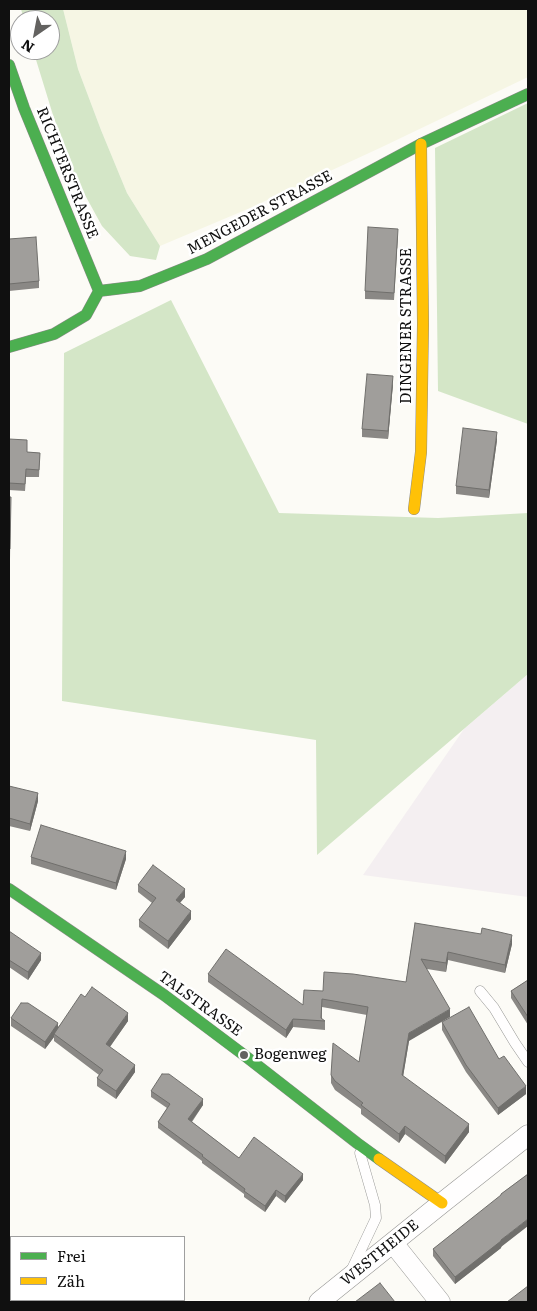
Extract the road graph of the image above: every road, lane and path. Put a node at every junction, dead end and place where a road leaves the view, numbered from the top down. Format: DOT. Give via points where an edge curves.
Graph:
graph roads {
  1 [pos="9,65"];
  2 [pos="528,94"];
  3 [pos="421,144"];
  4 [pos="99,291"];
  5 [pos="9,348"];
  6 [pos="414,509"];
  7 [pos="9,889"];
  8 [pos="480,992"];
  9 [pos="528,1062"];
  10 [pos="528,1135"];
  11 [pos="357,1142"];
  12 [pos="442,1203"];
  13 [pos="393,1244"];
  14 [pos="347,1280"];
  15 [pos="319,1302"];
  16 [pos="440,1302"];
  1 -- 4 [label="street, RICHTERSTRASSE"];
  2 -- 3 [label="street, MENGEDER STRASSE"];
  3 -- 4 [label="street, MENGEDER STRASSE" via="207,260 140,286"];
  3 -- 6 [label="street, DINGENER STRASSE" via="421,452"];
  4 -- 5 [label="street" via="86,315 54,334"];
  7 -- 11 [label="street, TALSTRASSE" via="164,995"];
  8 -- 9 [label="lane"];
  10 -- 12 [label="street, WESTHEIDE"];
  11 -- 12 [label="street, TALSTRASSE"];
  11 -- 14 [label="lane" via="376,1218"];
  12 -- 13 [label="street, WESTHEIDE"];
  13 -- 14 [label="street, WESTHEIDE"];
  13 -- 16 [label="street"];
  14 -- 15 [label="street, WESTHEIDE"];
}
